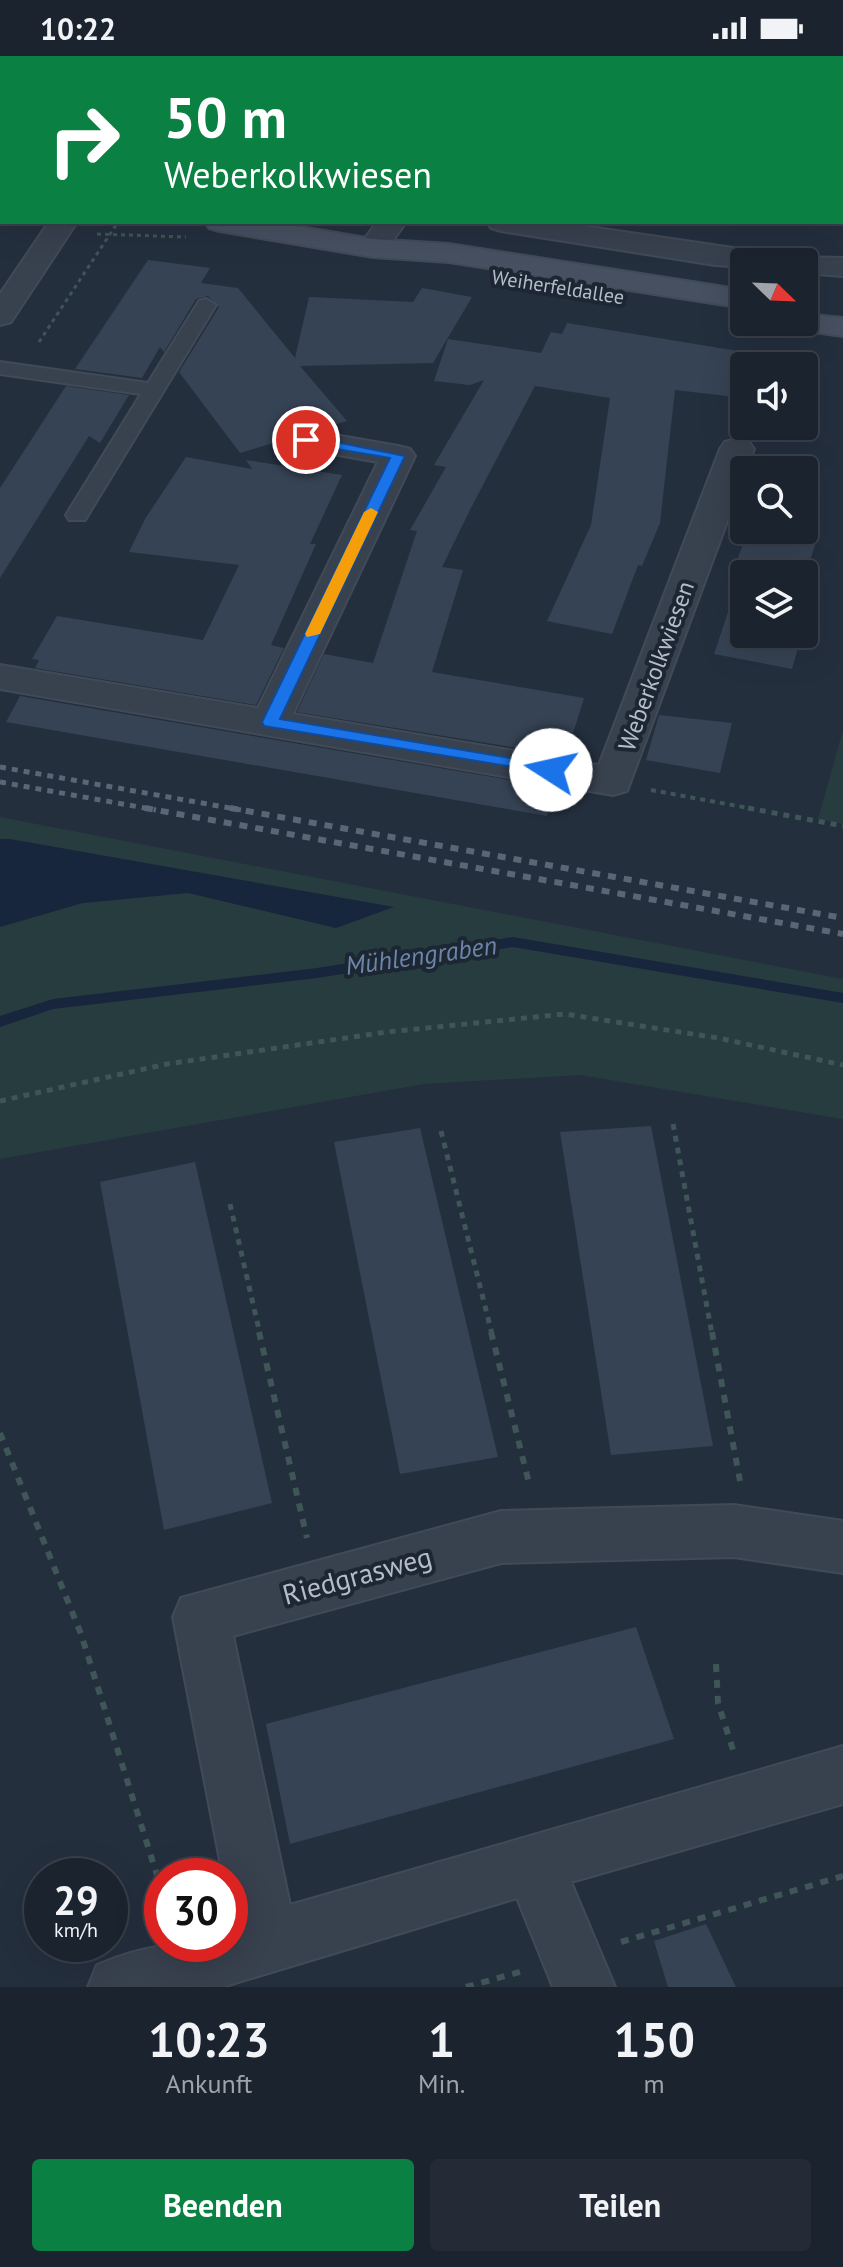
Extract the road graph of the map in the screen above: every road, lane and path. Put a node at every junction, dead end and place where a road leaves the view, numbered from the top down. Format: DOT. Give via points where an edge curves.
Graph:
graph roads {
  1 [pos="62,224"];
  2 [pos="117,224"];
  3 [pos="231,224"];
  4 [pos="391,224"];
  5 [pos="514,224"];
  6 [pos="373,248"];
  7 [pos="730,257"];
  8 [pos="818,265"];
  9 [pos="843,266"];
  10 [pos="730,297"];
  11 [pos="206,305"];
  12 [pos="818,306"];
  13 [pos="843,309"];
  14 [pos="730,314"];
  15 [pos="0,316"];
  16 [pos="818,324"];
  17 [pos="843,327"];
  18 [pos="34,350"];
  19 [pos="0,368"];
  20 [pos="153,390"];
  21 [pos="306,440"];
  22 [pos="737,449"];
  23 [pos="77,515"];
  24 [pos="0,677"];
  25 [pos="270,722"];
  26 [pos="613,781"];
  27 [pos="843,826"];
  28 [pos="843,1065"];
  29 [pos="0,1101"];
  30 [pos="673,1124"];
  31 [pos="441,1131"];
  32 [pos="230,1204"];
  33 [pos="0,1433"];
  34 [pos="750,1533"];
  35 [pos="543,1535"];
  36 [pos="843,1547"];
  37 [pos="318,1586"];
  38 [pos="716,1664"];
  39 [pos="843,1775"];
  40 [pos="751,1804"];
  41 [pos="152,1858"];
  42 [pos="533,1863"];
  43 [pos="843,1876"];
  44 [pos="267,1943"];
  45 [pos="578,1972"];
  46 [pos="119,1987"];
  47 [pos="466,1987"];
  1 -- 15 [label="street"];
  2 -- 18 [label="path"];
  3 -- 6 [label="main road, Weiherfeldallee"];
  4 -- 6 [label="street"];
  5 -- 7 [label="street"];
  6 -- 10 [label="main road, Weiherfeldallee" via="449,253"];
  6 -- 14 [label="main road, Weiherfeldallee" via="440,267"];
  8 -- 9 [label="street"];
  11 -- 20 [label="lane"];
  12 -- 13 [label="main road"];
  16 -- 17 [label="main road"];
  19 -- 20 [label="lane"];
  20 -- 23 [label="lane"];
  21 -- 25 [label="street" via="398,456"];
  22 -- 26 [label="street, Weberkolkwiesen"];
  24 -- 25 [label="street, Weberkolkwiesen"];
  25 -- 26 [label="street, Weberkolkwiesen"];
  26 -- 27 [label="path"];
  28 -- 29 [label="path" via="718,1038 565,1014 387,1032 167,1064"];
  30 -- 34 [label="path"];
  31 -- 35 [label="path"];
  32 -- 37 [label="path"];
  33 -- 41 [label="path" via="81,1634"];
  34 -- 35 [label="street, Riedgrasweg"];
  34 -- 36 [label="street, Riedgrasweg"];
  35 -- 37 [label="street, Riedgrasweg" via="501,1537"];
  37 -- 44 [label="street, Riedgrasweg" via="201,1617"];
  38 -- 40 [label="path" via="718,1703"];
  39 -- 40 [label="street"];
  40 -- 42 [label="street"];
  42 -- 44 [label="street"];
  42 -- 45 [label="street"];
  43 -- 45 [label="path"];
  44 -- 46 [label="street"];
  45 -- 47 [label="path"];
}
